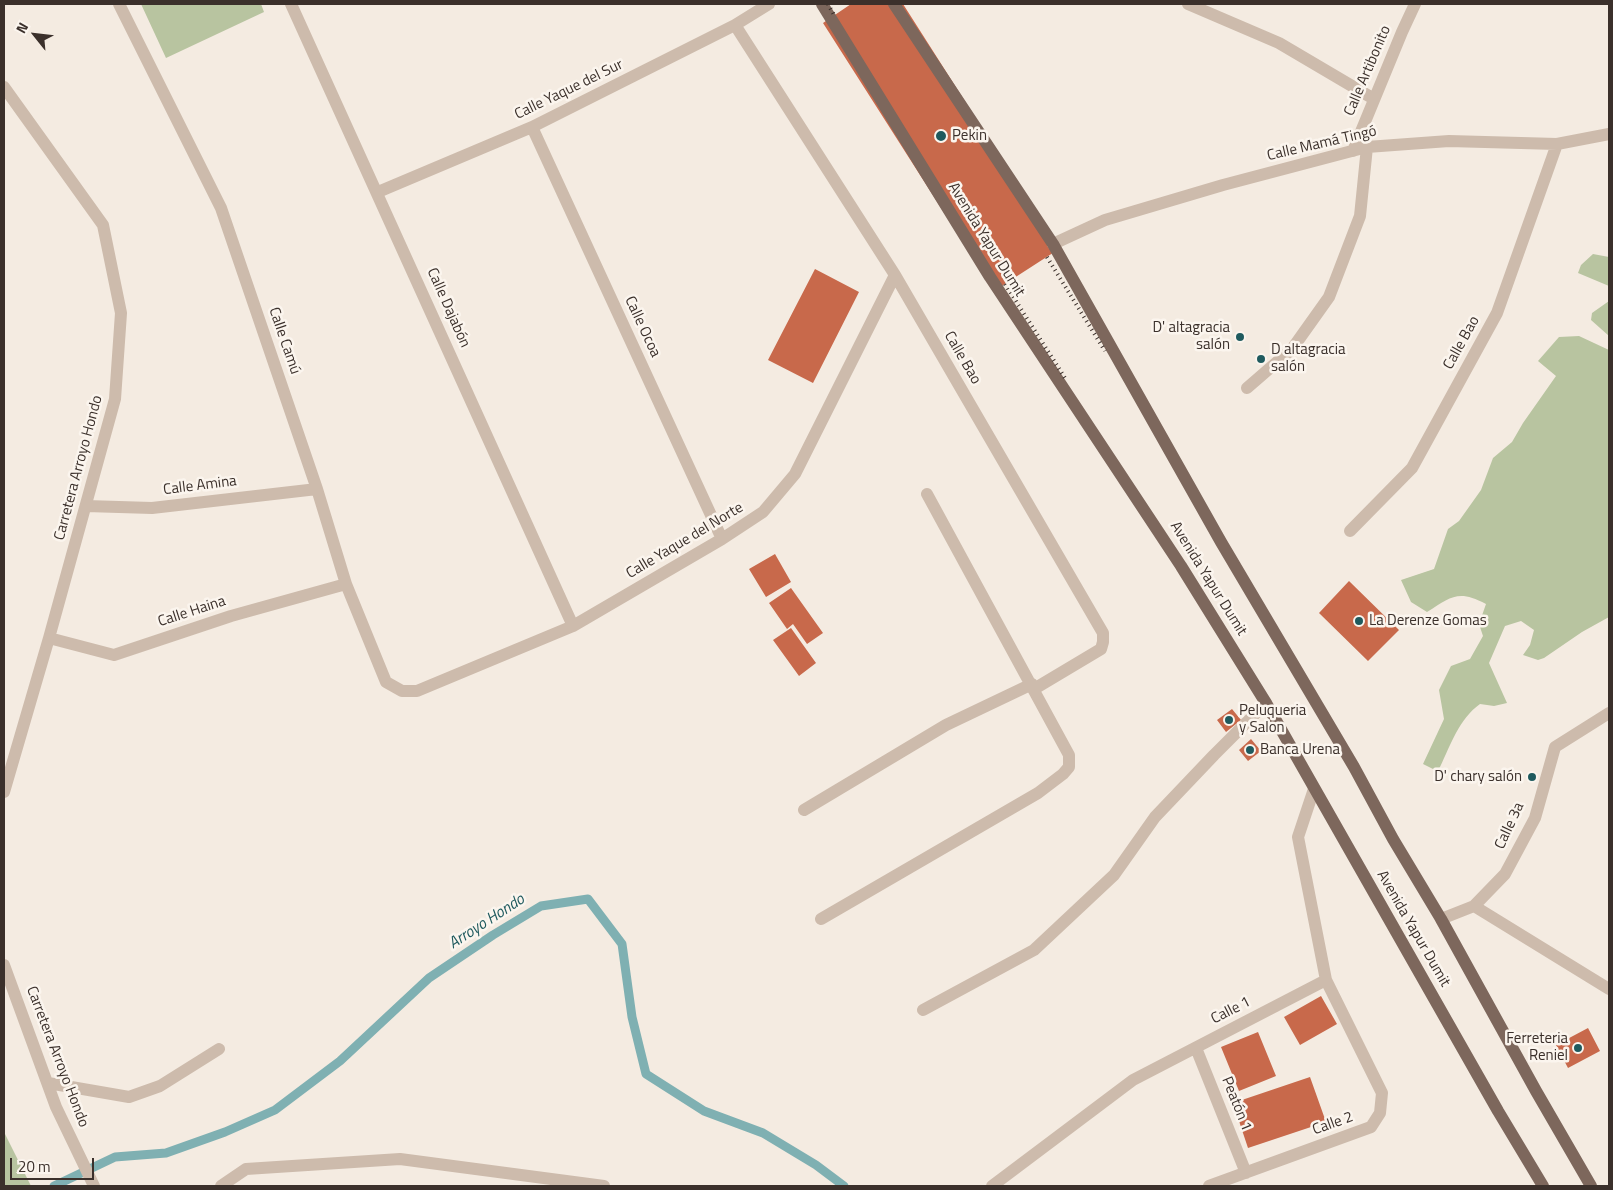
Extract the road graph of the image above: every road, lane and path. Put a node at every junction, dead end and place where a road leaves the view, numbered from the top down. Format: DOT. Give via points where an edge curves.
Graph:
graph roads {
  1 [pos="119,4"];
  2 [pos="291,4"];
  3 [pos="768,4"];
  4 [pos="822,4"];
  5 [pos="894,4"];
  6 [pos="1188,4"];
  7 [pos="1415,4"];
  8 [pos="735,25"];
  9 [pos="4,87"];
  10 [pos="1374,99"];
  11 [pos="532,127"];
  12 [pos="1609,134"];
  13 [pos="1557,144"];
  14 [pos="1367,147"];
  15 [pos="1353,151"];
  16 [pos="378,192"];
  17 [pos="1053,244"];
  18 [pos="895,276"];
  19 [pos="1247,388"];
  20 [pos="317,489"];
  21 [pos="927,494"];
  22 [pos="86,506"];
  23 [pos="1350,531"];
  24 [pos="722,539"];
  25 [pos="346,584"];
  26 [pos="573,626"];
  27 [pos="49,638"];
  28 [pos="1033,687"];
  29 [pos="402,691"];
  30 [pos="1266,703"];
  31 [pos="1609,713"];
  32 [pos="1314,788"];
  33 [pos="4,792"];
  34 [pos="804,810"];
  35 [pos="1474,906"];
  36 [pos="1441,918"];
  37 [pos="821,919"];
  38 [pos="4,965"];
  39 [pos="1326,980"];
  40 [pos="1609,989"];
  41 [pos="923,1010"];
  42 [pos="1196,1048"];
  43 [pos="219,1049"];
  44 [pos="48,1083"];
  45 [pos="1246,1173"];
  46 [pos="94,1186"];
  47 [pos="221,1186"];
  48 [pos="604,1186"];
  49 [pos="992,1186"];
  50 [pos="1209,1186"];
  51 [pos="1543,1186"];
  52 [pos="1591,1186"];
  1 -- 20 [label="street, Calle Camú" via="221,208"];
  2 -- 16 [label="street, Calle Dajabón"];
  3 -- 8 [label="street, Calle Yaque del Sur"];
  4 -- 30 [label="main road, Avenida Yapur Dumit" via="990,277 1181,566"];
  5 -- 17 [label="main road, Avenida Yapur Dumit"];
  6 -- 10 [label="street" via="1279,43"];
  7 -- 10 [label="street, Calle Artibonito"];
  8 -- 11 [label="street, Calle Yaque del Sur"];
  8 -- 18 [label="street, Calle Bao"];
  9 -- 22 [label="street, Carretera Arroyo Hondo" via="103,225 121,314 115,399"];
  10 -- 15 [label="street, Calle Artibonito"];
  11 -- 16 [label="street, Calle Yaque del Sur"];
  11 -- 24 [label="street, Calle Ocoa"];
  12 -- 13 [label="street, Calle Mamá Tingó"];
  13 -- 14 [label="street, Calle Mamá Tingó" via="1449,140"];
  13 -- 23 [label="street, Calle Bao" via="1497,313 1412,468"];
  14 -- 15 [label="street, Calle Mamá Tingó"];
  14 -- 19 [label="street" via="1360,216 1329,297 1292,349"];
  15 -- 17 [label="street, Calle Mamá Tingó" via="1105,220"];
  16 -- 26 [label="street, Calle Dajabón"];
  17 -- 36 [label="main road, Avenida Yapur Dumit" via="1221,542"];
  18 -- 24 [label="street, Calle Yaque del Norte" via="796,474 763,512"];
  18 -- 28 [label="street, Calle Bao" via="1103,633 1101,648"];
  20 -- 22 [label="street, Calle Amina" via="152,508"];
  20 -- 25 [label="street, Calle Camú"];
  21 -- 28 [label="street"];
  22 -- 27 [label="street, Carretera Arroyo Hondo"];
  24 -- 26 [label="street, Calle Yaque del Norte"];
  25 -- 27 [label="street, Calle Haina" via="231,616 114,655"];
  25 -- 29 [label="street, Calle Camú" via="386,682"];
  26 -- 29 [label="street, Calle Yaque del Norte" via="417,691"];
  27 -- 33 [label="street, Carretera Arroyo Hondo"];
  28 -- 34 [label="street" via="946,725"];
  28 -- 37 [label="street" via="1069,755 1069,767 1063,774 1038,793"];
  30 -- 32 [label="main road, Avenida Yapur Dumit"];
  30 -- 41 [label="street" via="1155,817 1114,875 1034,950"];
  31 -- 35 [label="street, Calle 3a" via="1555,746 1535,818 1505,874"];
  32 -- 39 [label="street" via="1298,837"];
  32 -- 51 [label="main road, Avenida Yapur Dumit"];
  35 -- 36 [label="street, Calle 3a"];
  35 -- 40 [label="street"];
  36 -- 52 [label="main road, Avenida Yapur Dumit"];
  38 -- 44 [label="street, Carretera Arroyo Hondo"];
  39 -- 42 [label="street, Calle 1"];
  39 -- 45 [label="street, Calle 2" via="1382,1093 1380,1113 1371,1128"];
  42 -- 45 [label="street, Peatón 1"];
  42 -- 49 [label="street, Calle 1" via="1133,1080"];
  43 -- 44 [label="street" via="160,1086 129,1097"];
  44 -- 46 [label="street, Carretera Arroyo Hondo"];
  45 -- 50 [label="street, Calle 2"];
  47 -- 48 [label="street" via="246,1169 400,1160"];
}
